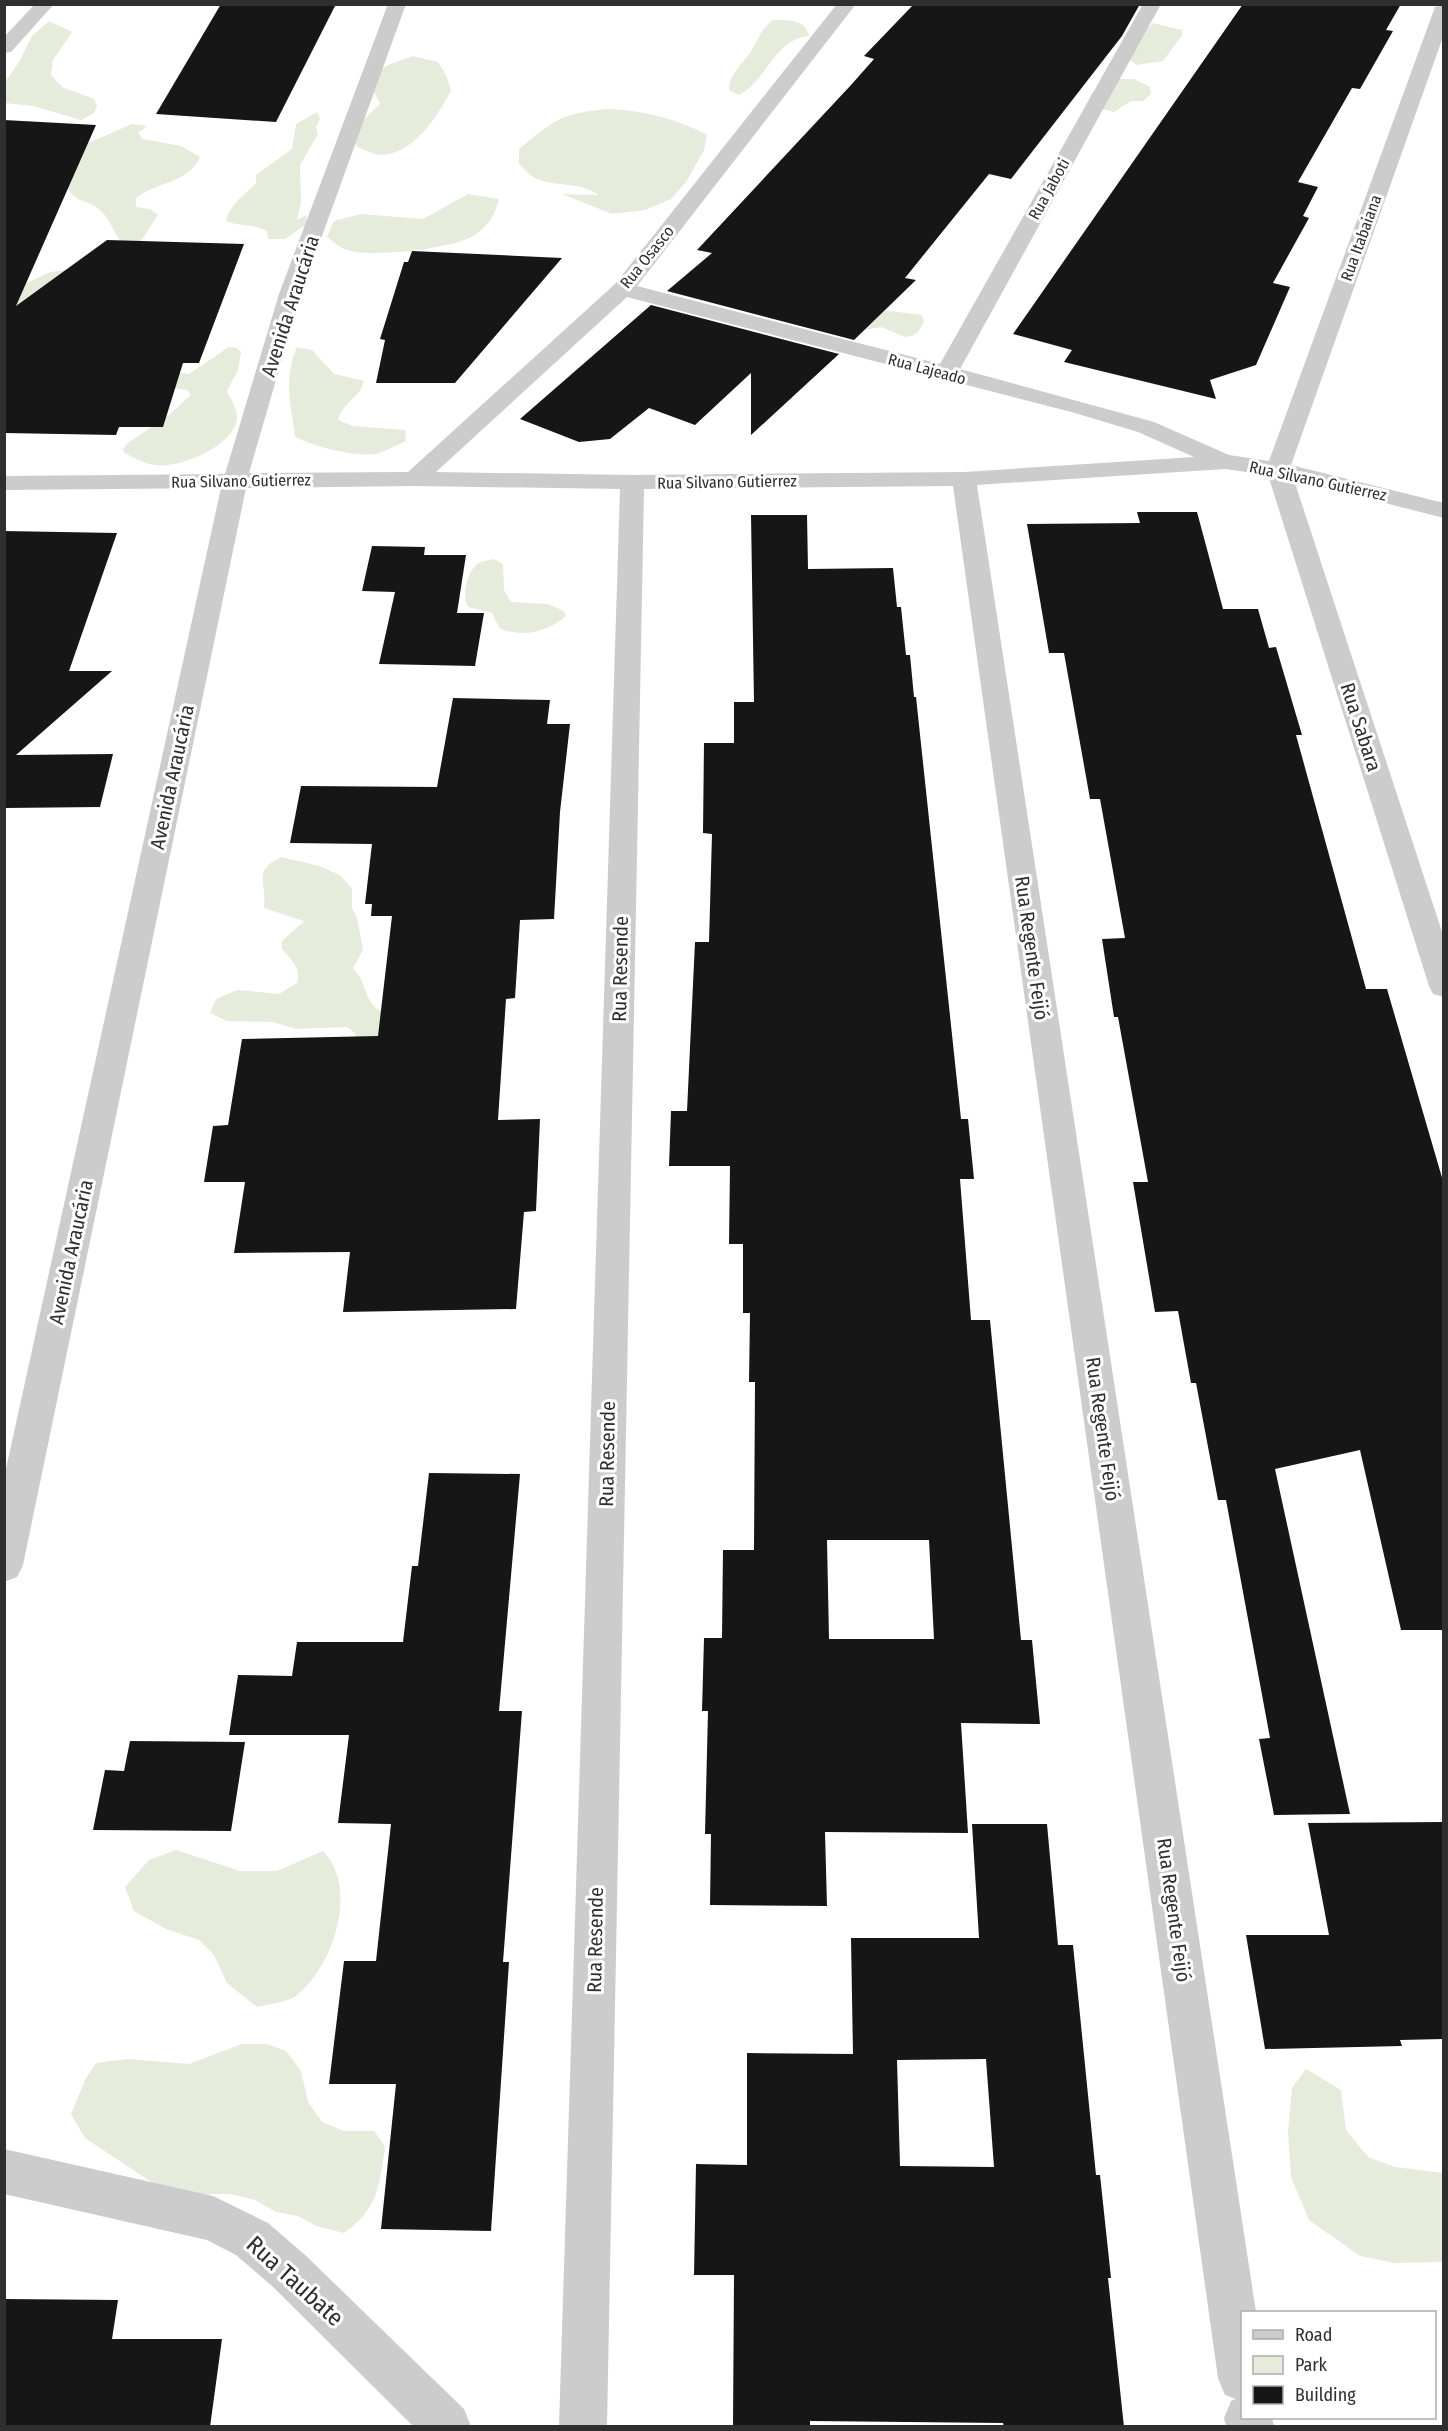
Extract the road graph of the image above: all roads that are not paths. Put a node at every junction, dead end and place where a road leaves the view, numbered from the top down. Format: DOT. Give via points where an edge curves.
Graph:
graph roads {
  1 [pos="45,4"];
  2 [pos="398,4"];
  3 [pos="846,4"];
  4 [pos="1152,4"];
  5 [pos="1443,7"];
  6 [pos="4,48"];
  7 [pos="623,289"];
  8 [pos="946,374"];
  9 [pos="1225,462"];
  10 [pos="1278,469"];
  11 [pos="414,479"];
  12 [pos="964,479"];
  13 [pos="235,481"];
  14 [pos="4,483"];
  15 [pos="632,483"];
  16 [pos="1443,510"];
  17 [pos="1443,986"];
  18 [pos="4,1565"];
  19 [pos="4,2171"];
  20 [pos="1241,2371"];
  21 [pos="447,2427"];
  22 [pos="583,2427"];
  1 -- 6 [label="street"];
  2 -- 13 [label="street, Avenida Araucária" via="291,294"];
  3 -- 7 [label="street, Rua Osasco"];
  4 -- 8 [label="street, Rua Jaboti"];
  5 -- 10 [label="street, Rua Itabaiana"];
  7 -- 8 [label="street, Rua Lajeado"];
  7 -- 11 [label="street, Rua Osasco"];
  8 -- 9 [label="street, Rua Lajeado" via="1146,427"];
  9 -- 10 [label="street, Rua Silvano Gutierrez"];
  9 -- 12 [label="street, Rua Silvano Gutierrez"];
  10 -- 16 [label="street, Rua Silvano Gutierrez"];
  10 -- 17 [label="street, Rua Sabara"];
  11 -- 13 [label="street, Rua Silvano Gutierrez"];
  11 -- 15 [label="street, Rua Silvano Gutierrez"];
  12 -- 15 [label="street, Rua Silvano Gutierrez"];
  12 -- 20 [label="street, Rua Regente Feijó"];
  13 -- 14 [label="street, Rua Silvano Gutierrez"];
  13 -- 18 [label="street, Avenida Araucária"];
  15 -- 22 [label="street, Rua Resende"];
  19 -- 21 [label="street, Rua Taubate" via="213,2219 252,2239"];
}
